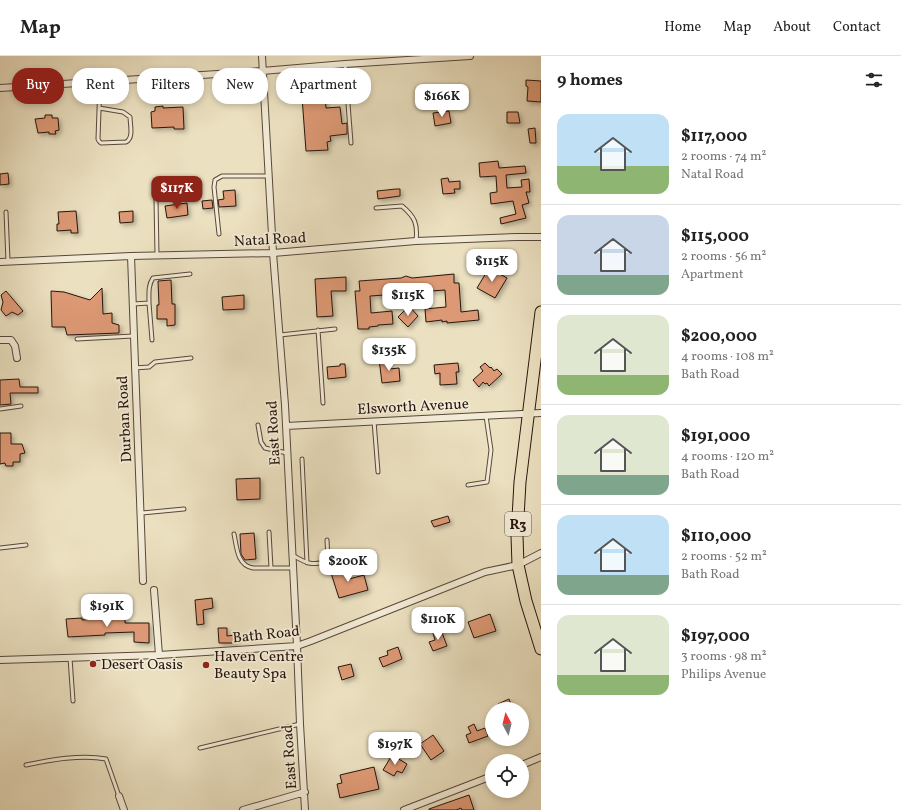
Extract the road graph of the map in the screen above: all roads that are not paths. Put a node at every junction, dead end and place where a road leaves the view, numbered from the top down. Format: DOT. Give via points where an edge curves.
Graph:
graph roads {
  1 [pos="262,56"];
  2 [pos="470,56"];
  3 [pos="345,64"];
  4 [pos="262,68"];
  5 [pos="268,70"];
  6 [pos="212,74"];
  7 [pos="129,80"];
  8 [pos="72,84"];
  9 [pos="0,88"];
  10 [pos="99,104"];
  11 [pos="264,104"];
  12 [pos="99,108"];
  13 [pos="351,143"];
  14 [pos="268,176"];
  15 [pos="156,199"];
  16 [pos="376,208"];
  17 [pos="6,212"];
  18 [pos="219,234"];
  19 [pos="541,237"];
  20 [pos="416,242"];
  21 [pos="273,253"];
  22 [pos="157,255"];
  23 [pos="131,256"];
  24 [pos="8,261"];
  25 [pos="0,262"];
  26 [pos="190,274"];
  27 [pos="149,303"];
  28 [pos="133,304"];
  29 [pos="541,312"];
  30 [pos="334,329"];
  31 [pos="318,330"];
  32 [pos="280,335"];
  33 [pos="133,336"];
  34 [pos="77,339"];
  35 [pos="0,340"];
  36 [pos="152,340"];
  37 [pos="17,358"];
  38 [pos="191,358"];
  39 [pos="134,368"];
  40 [pos="324,403"];
  41 [pos="21,406"];
  42 [pos="0,409"];
  43 [pos="541,413"];
  44 [pos="528,414"];
  45 [pos="486,416"];
  46 [pos="374,422"];
  47 [pos="258,425"];
  48 [pos="286,426"];
  49 [pos="287,453"];
  50 [pos="302,459"];
  51 [pos="378,472"];
  52 [pos="468,485"];
  53 [pos="184,509"];
  54 [pos="142,514"];
  55 [pos="269,532"];
  56 [pos="234,534"];
  57 [pos="327,540"];
  58 [pos="26,545"];
  59 [pos="0,548"];
  60 [pos="541,553"];
  61 [pos="292,555"];
  62 [pos="307,563"];
  63 [pos="518,565"];
  64 [pos="271,568"];
  65 [pos="293,568"];
  66 [pos="144,581"];
  67 [pos="154,590"];
  68 [pos="297,646"];
  69 [pos="541,649"];
  70 [pos="159,655"];
  71 [pos="70,658"];
  72 [pos="0,660"];
  73 [pos="73,701"];
  74 [pos="300,724"];
  75 [pos="200,748"];
  76 [pos="541,757"];
  77 [pos="529,762"];
  78 [pos="26,765"];
  79 [pos="485,779"];
  80 [pos="305,792"];
  81 [pos="119,796"];
  82 [pos="124,810"];
  83 [pos="243,810"];
  84 [pos="305,810"];
  85 [pos="404,810"];
  1 -- 4 [label="street, East Road"];
  2 -- 3 [label="street"];
  3 -- 5 [label="street"];
  3 -- 13 [label="lane"];
  6 -- 7 [label="street"];
  8 -- 9 [label="street"];
  10 -- 12 [label="lane"];
  11 -- 14 [label="street, East Road"];
  12 -- 12 [label="lane" via="99,141 101,143 129,140 130,117 123,112"];
  14 -- 18 [label="lane" via="222,176 216,180 214,187"];
  14 -- 21 [label="street, East Road"];
  15 -- 22 [label="lane"];
  16 -- 20 [label="lane" via="402,206 417,225"];
  17 -- 24 [label="lane"];
  19 -- 20 [label="street, Natal Road"];
  20 -- 21 [label="street, Natal Road"];
  21 -- 22 [label="street, Natal Road"];
  21 -- 32 [label="street, East Road"];
  22 -- 23 [label="street, Natal Road"];
  23 -- 24 [label="street, Natal Road"];
  23 -- 28 [label="street, Durban Road"];
  24 -- 25 [label="street, Natal Road"];
  26 -- 27 [label="lane" via="153,278 149,287"];
  27 -- 28 [label="lane"];
  27 -- 36 [label="lane"];
  28 -- 33 [label="street, Durban Road"];
  29 -- 44 [label="highway, R3"];
  30 -- 31 [label="lane"];
  31 -- 32 [label="lane"];
  31 -- 40 [label="lane"];
  32 -- 48 [label="street, East Road"];
  33 -- 34 [label="lane"];
  33 -- 39 [label="street, Durban Road"];
  35 -- 37 [label="street" via="11,340 14,343"];
  38 -- 39 [label="lane" via="155,362 149,367"];
  39 -- 54 [label="street, Durban Road"];
  41 -- 42 [label="lane"];
  43 -- 44 [label="street, Elsworth Avenue"];
  44 -- 45 [label="street, Elsworth Avenue"];
  44 -- 63 [label="highway, R3" via="519,494"];
  45 -- 46 [label="street, Elsworth Avenue"];
  45 -- 52 [label="lane" via="491,450 487,482"];
  46 -- 48 [label="street, Elsworth Avenue"];
  46 -- 51 [label="lane"];
  47 -- 49 [label="lane" via="261,442 265,448"];
  48 -- 49 [label="street, East Road"];
  49 -- 61 [label="street, East Road"];
  50 -- 62 [label="lane"];
  53 -- 54 [label="lane"];
  54 -- 66 [label="street, Durban Road"];
  55 -- 64 [label="lane"];
  56 -- 64 [label="lane" via="238,555 243,564 253,568"];
  57 -- 62 [label="lane" via="328,558 325,562"];
  58 -- 59 [label="lane"];
  60 -- 63 [label="street, Bath Road"];
  61 -- 62 [label="lane"];
  61 -- 65 [label="street, East Road"];
  61 -- 68 [label="lane"];
  63 -- 68 [label="street, Bath Road" via="485,572"];
  63 -- 69 [label="highway, R3"];
  64 -- 65 [label="lane"];
  65 -- 68 [label="street, East Road"];
  67 -- 70 [label="street"];
  68 -- 70 [label="street, Bath Road"];
  68 -- 74 [label="street, East Road"];
  70 -- 71 [label="street, Bath Road"];
  71 -- 72 [label="street, Bath Road"];
  71 -- 73 [label="lane"];
  74 -- 75 [label="lane"];
  74 -- 80 [label="street, East Road"];
  76 -- 77 [label="street"];
  78 -- 81 [label="lane" via="95,756 106,759"];
  79 -- 85 [label="street"];
  80 -- 83 [label="street"];
  80 -- 84 [label="street, East Road"];
  81 -- 82 [label="street"];
}
